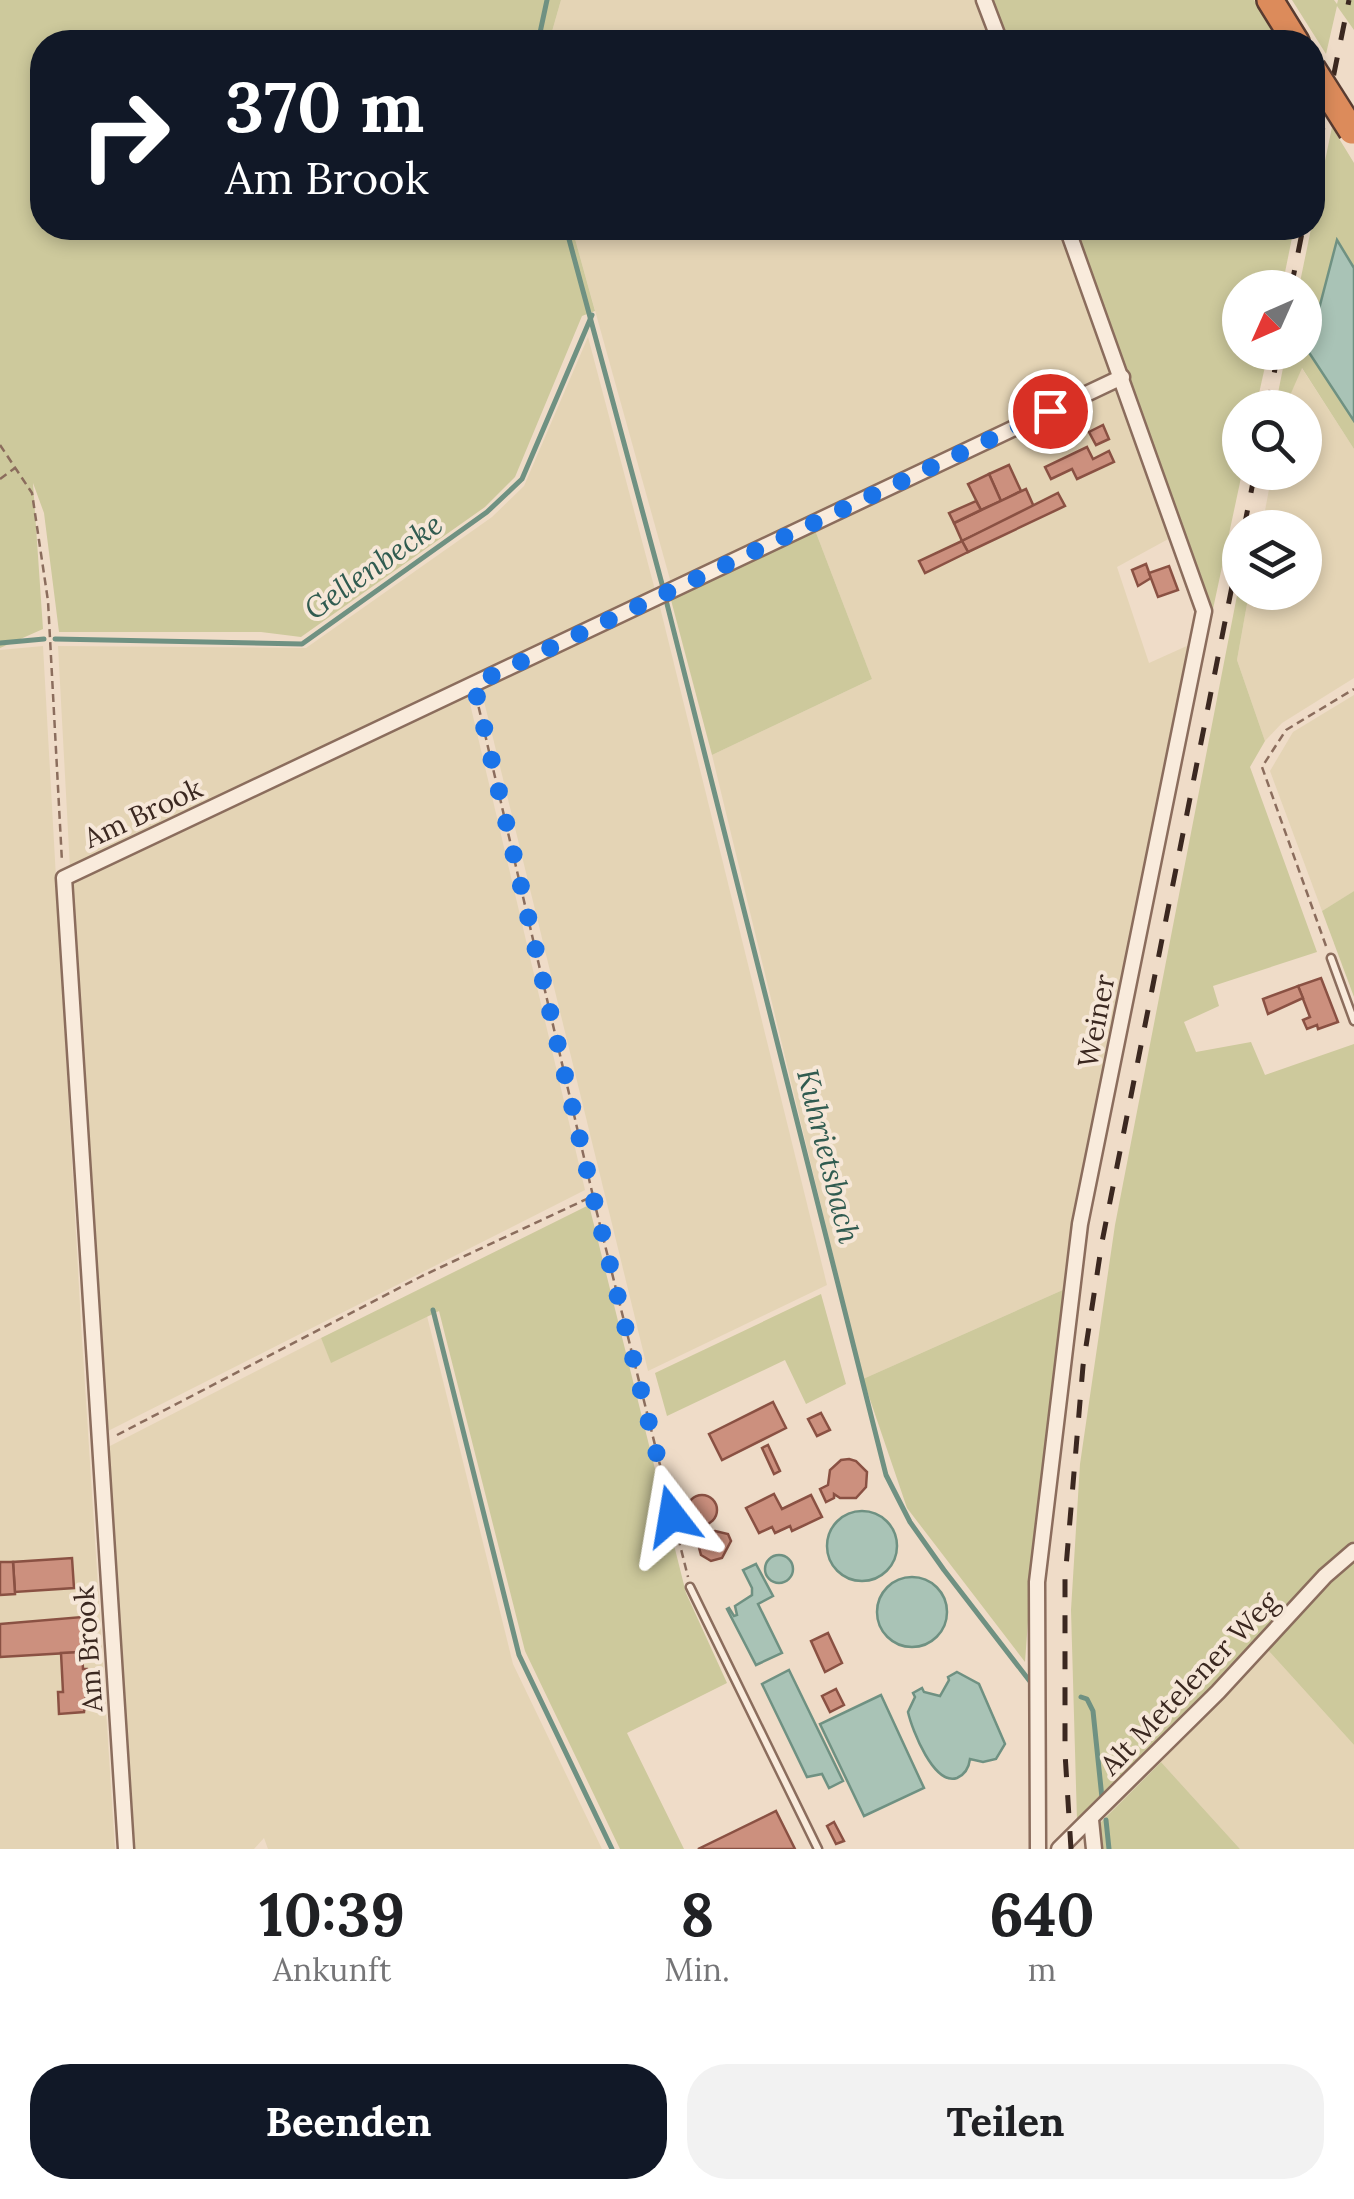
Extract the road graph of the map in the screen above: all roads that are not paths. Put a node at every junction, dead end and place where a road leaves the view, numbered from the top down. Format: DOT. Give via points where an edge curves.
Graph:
graph roads {
  1 [pos="984,0"];
  2 [pos="1270,0"];
  3 [pos="995,30"];
  4 [pos="1289,30"];
  5 [pos="1325,89"];
  6 [pos="1353,133"];
  7 [pos="1072,240"];
  8 [pos="1122,376"];
  9 [pos="1330,958"];
  10 [pos="1354,1021"];
  11 [pos="1354,1551"];
  12 [pos="690,1587"];
  13 [pos="1090,1820"];
  14 [pos="126,1849"];
  15 [pos="818,1849"];
  16 [pos="1038,1849"];
  17 [pos="1059,1849"];
  18 [pos="1094,1849"];
  1 -- 3 [label="street"];
  2 -- 4 [label="highway"];
  5 -- 6 [label="highway, bridge"];
  7 -- 8 [label="street, Weiner"];
  8 -- 14 [label="street, Am Brook" via="64,878"];
  8 -- 16 [label="street, Weiner" via="1204,611 1080,1224 1037,1582"];
  9 -- 10 [label="lane"];
  11 -- 13 [label="street, Alt Metelener Weg"];
  12 -- 15 [label="lane"];
  13 -- 17 [label="street, Alt Metelener Weg"];
  13 -- 18 [label="street"];
}
